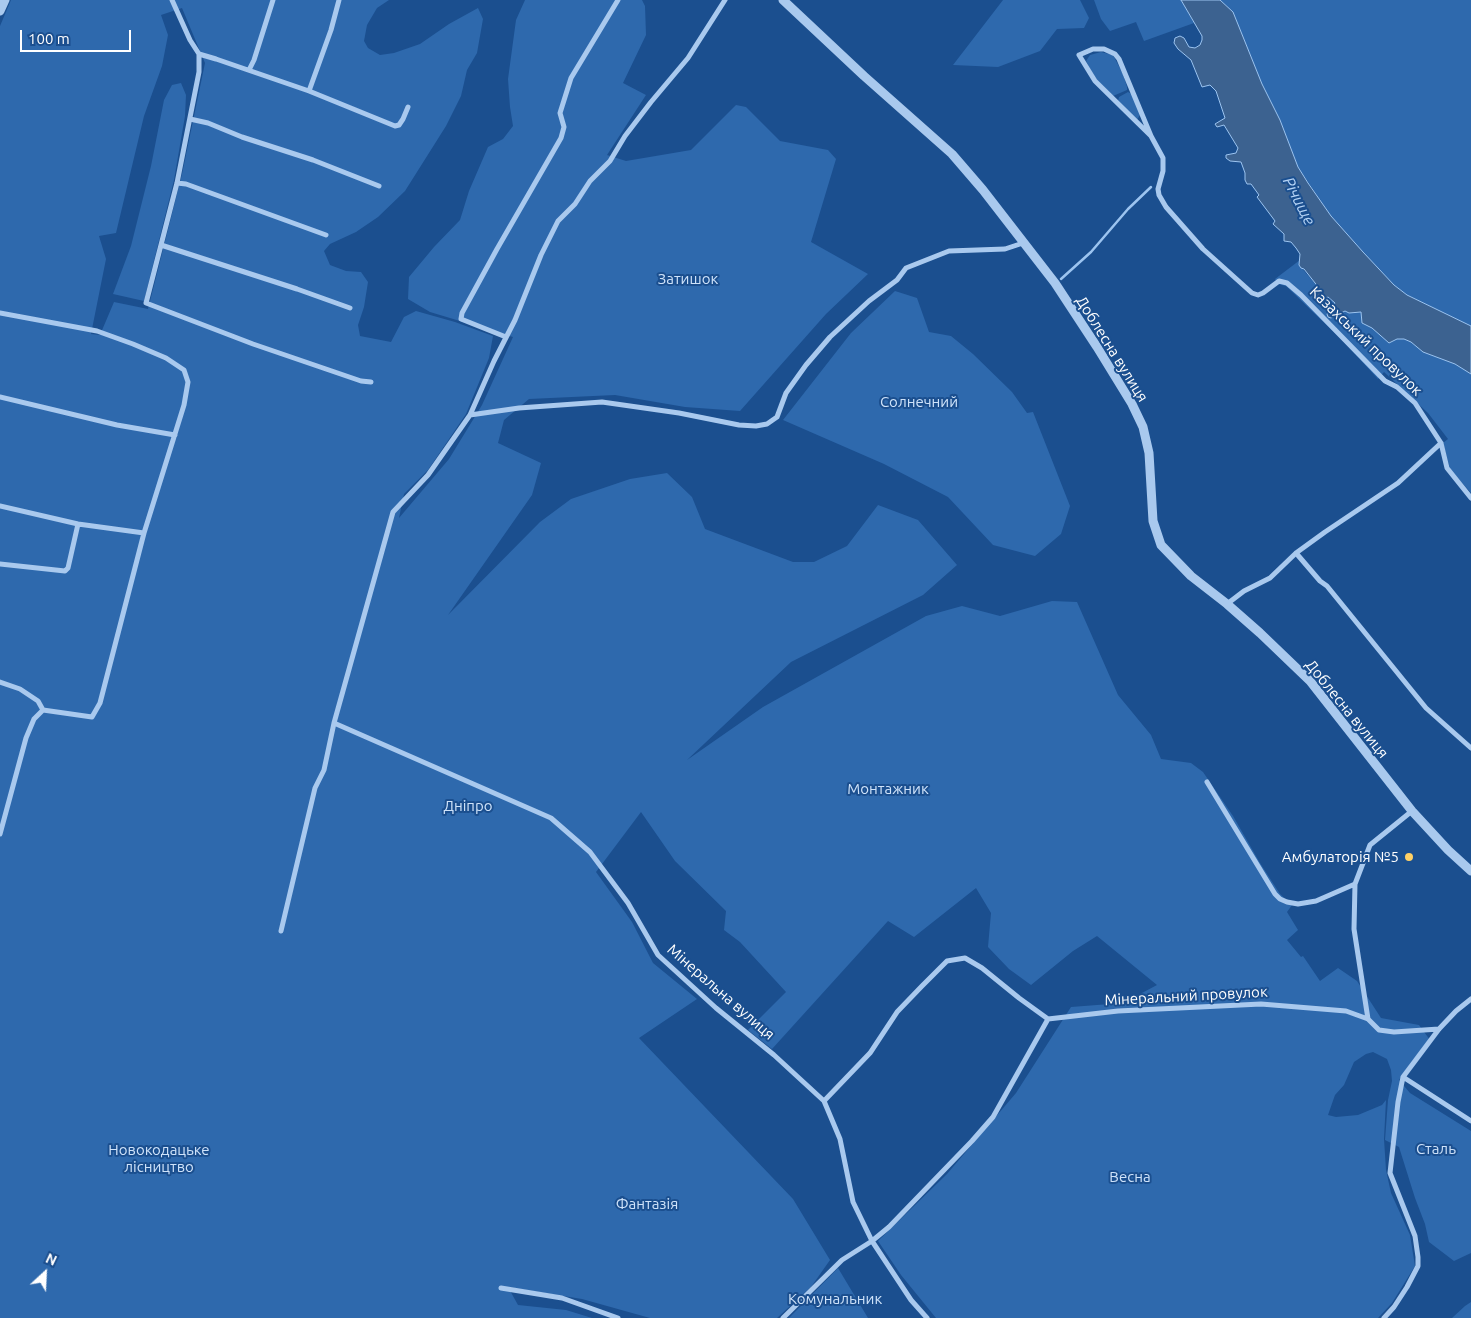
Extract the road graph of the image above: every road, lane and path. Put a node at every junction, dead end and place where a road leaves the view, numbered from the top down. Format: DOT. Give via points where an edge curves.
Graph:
graph roads {
  1 [pos="5,0"];
  2 [pos="172,0"];
  3 [pos="273,0"];
  4 [pos="339,0"];
  5 [pos="618,0"];
  6 [pos="725,0"];
  7 [pos="783,0"];
  8 [pos="0,11"];
  9 [pos="198,54"];
  10 [pos="249,70"];
  11 [pos="309,91"];
  12 [pos="408,107"];
  13 [pos="190,119"];
  14 [pos="1151,136"];
  15 [pos="177,183"];
  16 [pos="379,186"];
  17 [pos="326,234"];
  18 [pos="1023,243"];
  19 [pos="161,245"];
  20 [pos="350,308"];
  21 [pos="0,313"];
  22 [pos="506,337"];
  23 [pos="371,382"];
  24 [pos="0,397"];
  25 [pos="470,415"];
  26 [pos="175,435"];
  27 [pos="1441,443"];
  28 [pos="1471,498"];
  29 [pos="0,506"];
  30 [pos="78,524"];
  31 [pos="144,533"];
  32 [pos="1296,553"];
  33 [pos="0,564"];
  34 [pos="1227,604"];
  35 [pos="0,682"];
  36 [pos="43,710"];
  37 [pos="334,723"];
  38 [pos="1471,748"];
  39 [pos="1207,782"];
  40 [pos="1412,811"];
  41 [pos="0,834"];
  42 [pos="1471,871"];
  43 [pos="1355,884"];
  44 [pos="281,931"];
  45 [pos="1471,999"];
  46 [pos="1048,1019"];
  47 [pos="1368,1019"];
  48 [pos="1439,1029"];
  49 [pos="1403,1078"];
  50 [pos="824,1101"];
  51 [pos="1471,1121"];
  52 [pos="872,1241"];
  53 [pos="501,1288"];
  54 [pos="618,1318"];
  55 [pos="782,1318"];
  56 [pos="927,1318"];
  57 [pos="1384,1318"];
  1 -- 8 [label="street"];
  2 -- 9 [label="street"];
  3 -- 10 [label="street"];
  4 -- 11 [label="street"];
  5 -- 22 [label="street" via="571,78 560,113 564,128 561,138 462,313 461,319"];
  6 -- 22 [label="street" via="688,58 625,136 610,161 558,221"];
  7 -- 18 [label="street, Доблесна вулиця" via="952,154"];
  9 -- 10 [label="street"];
  9 -- 13 [label="street" via="199,72"];
  10 -- 11 [label="street"];
  11 -- 12 [label="street" via="395,126 399,125"];
  13 -- 15 [label="street"];
  13 -- 16 [label="street"];
  14 -- 14 [label="street, Казахський провулок" via="1115,54 1093,48 1079,55 1095,81"];
  14 -- 27 [label="street, Казахський провулок" via="1163,158 1159,195 1203,249 1252,293 1263,293 1279,281 1287,283 1385,381 1415,403"];
  15 -- 17 [label="street"];
  15 -- 19 [label="street"];
  18 -- 25 [label="street" via="1005,249 949,251 906,268 897,280 830,337 786,393 777,417 767,424 739,425 678,412 602,402"];
  18 -- 34 [label="street, Доблесна вулиця" via="1055,283 1097,347 1143,427 1149,453 1153,521 1161,545 1191,576"];
  19 -- 20 [label="street"];
  19 -- 23 [label="street" via="146,303 252,344"];
  21 -- 26 [label="street" via="97,331 166,358 184,370 188,382"];
  22 -- 25 [label="street"];
  24 -- 26 [label="street" via="117,425"];
  25 -- 37 [label="street" via="428,475 393,512"];
  26 -- 31 [label="street"];
  27 -- 28 [label="street, Казахський провулок" via="1447,468"];
  27 -- 32 [label="street" via="1398,483"];
  29 -- 30 [label="street"];
  30 -- 31 [label="street"];
  30 -- 33 [label="street" via="65,571"];
  31 -- 36 [label="street" via="100,703 92,716"];
  32 -- 34 [label="street" via="1270,578"];
  32 -- 38 [label="street" via="1328,586 1426,708"];
  34 -- 40 [label="street, Доблесна вулиця" via="1310,681"];
  35 -- 36 [label="street" via="20,689 38,701"];
  36 -- 41 [label="street" via="34,718 26,738"];
  37 -- 44 [label="street"];
  37 -- 50 [label="street, Мінеральна вулиця" via="551,818 590,852 628,903 658,956"];
  39 -- 43 [label="street" via="1280,899 1298,904 1316,901"];
  40 -- 42 [label="street, Доблесна вулиця"];
  40 -- 43 [label="street" via="1370,846"];
  43 -- 47 [label="street" via="1354,929"];
  45 -- 48 [label="street"];
  46 -- 47 [label="street, Мінеральний провулок" via="1118,1011 1261,1004 1346,1011"];
  46 -- 50 [label="street" via="965,958 947,961 897,1012 870,1053"];
  46 -- 52 [label="street" via="993,1117 896,1220"];
  47 -- 48 [label="street, Мінеральний провулок" via="1379,1030"];
  48 -- 49 [label="street"];
  49 -- 51 [label="street"];
  49 -- 57 [label="street" via="1390,1173 1415,1236 1418,1266 1408,1287"];
  50 -- 52 [label="street, Мінеральна вулиця" via="840,1139 853,1202"];
  52 -- 55 [label="street" via="842,1260"];
  52 -- 56 [label="street, Мінеральна вулиця"];
  53 -- 54 [label="street" via="562,1298"];
}
